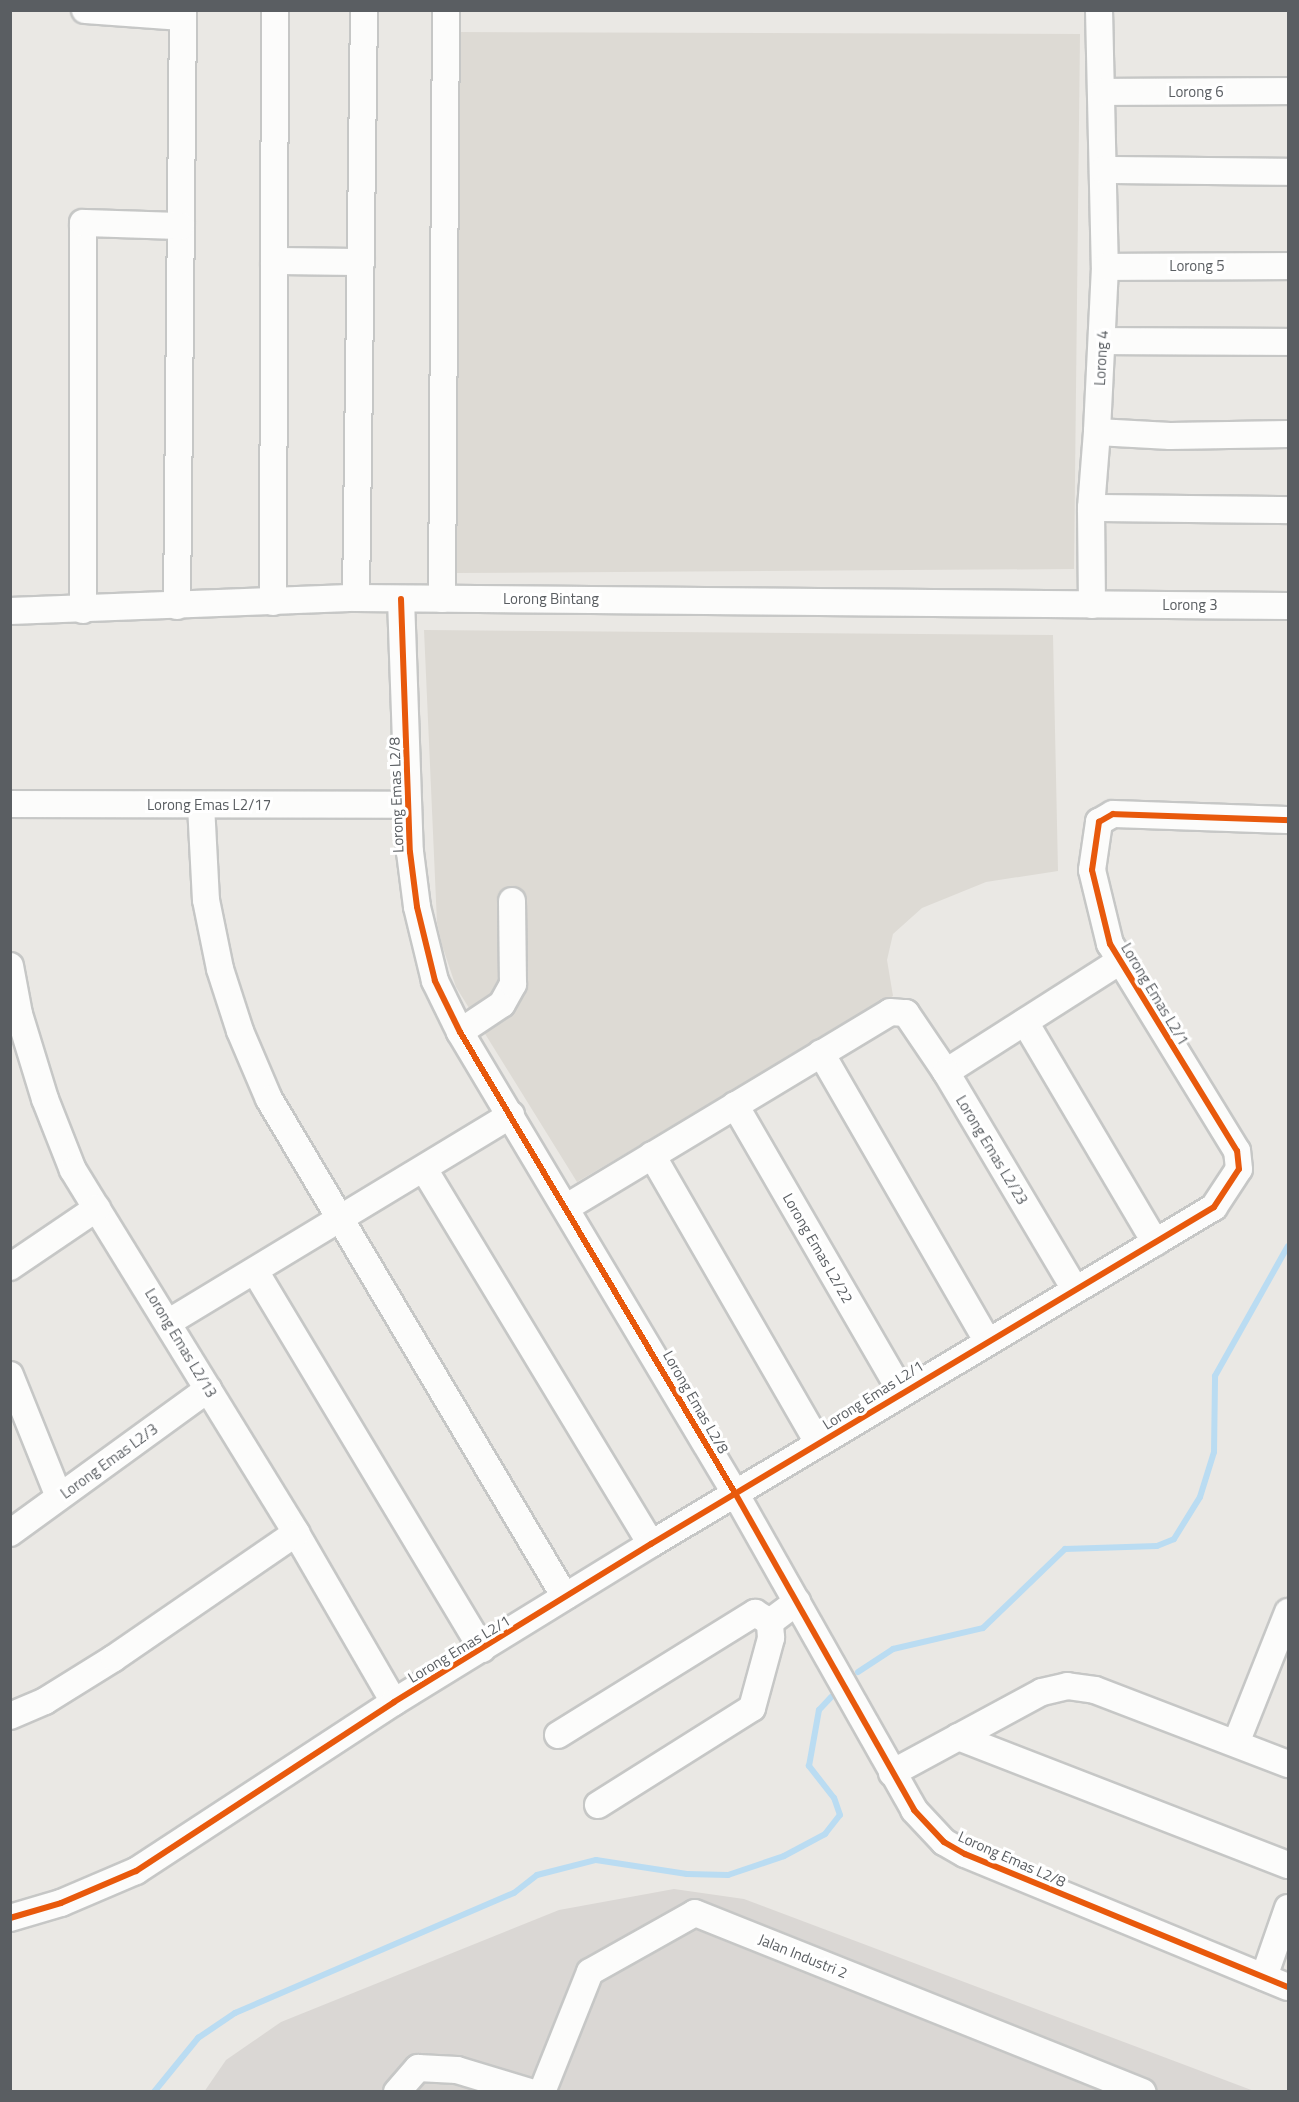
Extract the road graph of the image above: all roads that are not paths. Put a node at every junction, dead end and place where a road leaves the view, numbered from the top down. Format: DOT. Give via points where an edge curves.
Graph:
graph roads {
  1 [pos="85,10"];
  2 [pos="275,10"];
  3 [pos="364,10"];
  4 [pos="446,10"];
  5 [pos="1099,10"];
  6 [pos="183,14"];
  7 [pos="1288,91"];
  8 [pos="1103,92"];
  9 [pos="1103,170"];
  10 [pos="1288,172"];
  11 [pos="181,226"];
  12 [pos="274,261"];
  13 [pos="361,262"];
  14 [pos="1288,266"];
  15 [pos="1105,267"];
  16 [pos="1102,341"];
  17 [pos="1288,342"];
  18 [pos="1096,432"];
  19 [pos="1288,434"];
  20 [pos="1091,508"];
  21 [pos="1288,510"];
  22 [pos="357,598"];
  23 [pos="401,599"];
  24 [pos="442,599"];
  25 [pos="273,602"];
  26 [pos="1092,605"];
  27 [pos="177,606"];
  28 [pos="1288,606"];
  29 [pos="83,610"];
  30 [pos="10,611"];
  31 [pos="10,804"];
  32 [pos="201,805"];
  33 [pos="408,805"];
  34 [pos="1288,820"];
  35 [pos="512,901"];
  36 [pos="1120,961"];
  37 [pos="10,966"];
  38 [pos="15,1017"];
  39 [pos="1024,1022"];
  40 [pos="460,1032"];
  41 [pos="822,1053"];
  42 [pos="946,1072"];
  43 [pos="735,1104"];
  44 [pos="511,1115"];
  45 [pos="652,1155"];
  46 [pos="424,1168"];
  47 [pos="567,1207"];
  48 [pos="97,1208"];
  49 [pos="340,1220"];
  50 [pos="1155,1242"];
  51 [pos="10,1267"];
  52 [pos="255,1271"];
  53 [pos="1074,1288"];
  54 [pos="169,1322"];
  55 [pos="987,1340"];
  56 [pos="10,1375"];
  57 [pos="208,1389"];
  58 [pos="902,1391"];
  59 [pos="818,1443"];
  60 [pos="735,1493"];
  61 [pos="59,1497"];
  62 [pos="10,1533"];
  63 [pos="296,1533"];
  64 [pos="651,1544"];
  65 [pos="565,1597"];
  66 [pos="797,1602"];
  67 [pos="1288,1612"];
  68 [pos="770,1622"];
  69 [pos="482,1649"];
  70 [pos="394,1702"];
  71 [pos="10,1716"];
  72 [pos="558,1735"];
  73 [pos="958,1737"];
  74 [pos="1236,1743"];
  75 [pos="1288,1764"];
  76 [pos="892,1773"];
  77 [pos="598,1804"];
  78 [pos="1288,1865"];
  79 [pos="1288,1908"];
  80 [pos="10,1918"];
  81 [pos="1264,1977"];
  82 [pos="1288,1987"];
  83 [pos="397,2091"];
  84 [pos="530,2091"];
  85 [pos="542,2091"];
  86 [pos="1143,2091"];
  1 -- 6 [label="street"];
  2 -- 12 [label="street"];
  3 -- 13 [label="street"];
  4 -- 24 [label="street"];
  5 -- 8 [label="street, Lorong 4"];
  6 -- 11 [label="street"];
  7 -- 8 [label="street, Lorong 6"];
  8 -- 9 [label="street, Lorong 4"];
  9 -- 10 [label="street"];
  9 -- 15 [label="street, Lorong 4"];
  11 -- 27 [label="street"];
  11 -- 29 [label="street" via="83,223"];
  12 -- 13 [label="street"];
  12 -- 25 [label="street"];
  13 -- 22 [label="street"];
  14 -- 15 [label="street, Lorong 5"];
  15 -- 16 [label="street, Lorong 4"];
  16 -- 17 [label="street"];
  16 -- 18 [label="street, Lorong 4"];
  18 -- 19 [label="street" via="1170,436"];
  18 -- 20 [label="street, Lorong 4"];
  20 -- 21 [label="street"];
  20 -- 26 [label="street, Lorong 4"];
  22 -- 23 [label="street, Lorong Bintang"];
  22 -- 25 [label="street, Lorong Bintang"];
  23 -- 24 [label="street, Lorong Bintang"];
  23 -- 33 [label="street, Lorong Emas L2/8"];
  24 -- 26 [label="street, Lorong Bintang"];
  25 -- 27 [label="street, Lorong Bintang"];
  26 -- 28 [label="street, Lorong 3"];
  27 -- 29 [label="street, Lorong Bintang"];
  29 -- 30 [label="street, Lorong Bintang"];
  31 -- 32 [label="street, Lorong Emas L2/17"];
  32 -- 33 [label="street, Lorong Emas L2/17"];
  32 -- 49 [label="street" via="206,900 220,969 240,1031 269,1099"];
  33 -- 40 [label="street, Lorong Emas L2/8" via="410,852 427,959"];
  34 -- 36 [label="street, Lorong Emas L2/1" via="1113,814 1100,822 1092,870 1110,944"];
  35 -- 40 [label="street" via="513,984 502,1004"];
  36 -- 39 [label="street"];
  36 -- 50 [label="street, Lorong Emas L2/1" via="1237,1151 1239,1169 1214,1207"];
  37 -- 38 [label="street, Lorong Emas L2/13"];
  38 -- 48 [label="street, Lorong Emas L2/13" via="73,1170"];
  39 -- 42 [label="street"];
  39 -- 50 [label="street"];
  40 -- 44 [label="street, Lorong Emas L2/8"];
  41 -- 42 [label="street, Lorong Emas L2/23" via="890,1012 906,1013"];
  41 -- 43 [label="street"];
  41 -- 55 [label="street"];
  42 -- 53 [label="street, Lorong Emas L2/23"];
  43 -- 45 [label="street"];
  43 -- 58 [label="street, Lorong Emas L2/22"];
  44 -- 46 [label="street"];
  44 -- 47 [label="street, Lorong Emas L2/8"];
  45 -- 47 [label="street"];
  45 -- 59 [label="street"];
  46 -- 49 [label="street"];
  46 -- 64 [label="street"];
  47 -- 60 [label="street, Lorong Emas L2/8"];
  48 -- 51 [label="street"];
  48 -- 54 [label="street, Lorong Emas L2/13"];
  49 -- 52 [label="street"];
  49 -- 65 [label="street"];
  50 -- 53 [label="street, Lorong Emas L2/1"];
  52 -- 54 [label="street"];
  52 -- 69 [label="street"];
  53 -- 55 [label="street, Lorong Emas L2/1"];
  54 -- 57 [label="street, Lorong Emas L2/13"];
  55 -- 58 [label="street, Lorong Emas L2/1"];
  56 -- 61 [label="street"];
  57 -- 61 [label="street, Lorong Emas L2/3"];
  57 -- 63 [label="street, Lorong Emas L2/13"];
  58 -- 59 [label="street, Lorong Emas L2/1"];
  59 -- 60 [label="street, Lorong Emas L2/1"];
  60 -- 64 [label="street, Lorong Emas L2/1"];
  60 -- 66 [label="street, Lorong Emas L2/8"];
  61 -- 62 [label="street, Lorong Emas L2/3"];
  63 -- 70 [label="street, Lorong Emas L2/13"];
  63 -- 71 [label="street" via="114,1658 45,1701"];
  64 -- 65 [label="street, Lorong Emas L2/1"];
  65 -- 69 [label="street, Lorong Emas L2/1"];
  66 -- 68 [label="street"];
  66 -- 76 [label="street, Lorong Emas L2/8"];
  67 -- 74 [label="street"];
  68 -- 72 [label="street" via="755,1613"];
  68 -- 77 [label="street" via="771,1638 752,1708"];
  69 -- 70 [label="street, Lorong Emas L2/1"];
  70 -- 80 [label="street, Lorong Emas L2/1" via="136,1871 61,1904"];
  73 -- 74 [label="street" via="1042,1692 1067,1686 1095,1690"];
  73 -- 76 [label="street"];
  73 -- 78 [label="street"];
  74 -- 75 [label="street"];
  76 -- 81 [label="street, Lorong Emas L2/8" via="926,1825 966,1854"];
  79 -- 81 [label="street"];
  81 -- 82 [label="street, Lorong Emas L2/8"];
  83 -- 84 [label="street" via="418,2068 457,2070"];
  85 -- 86 [label="street, Jalan Industri 2" via="590,1972 695,1913"];
}
